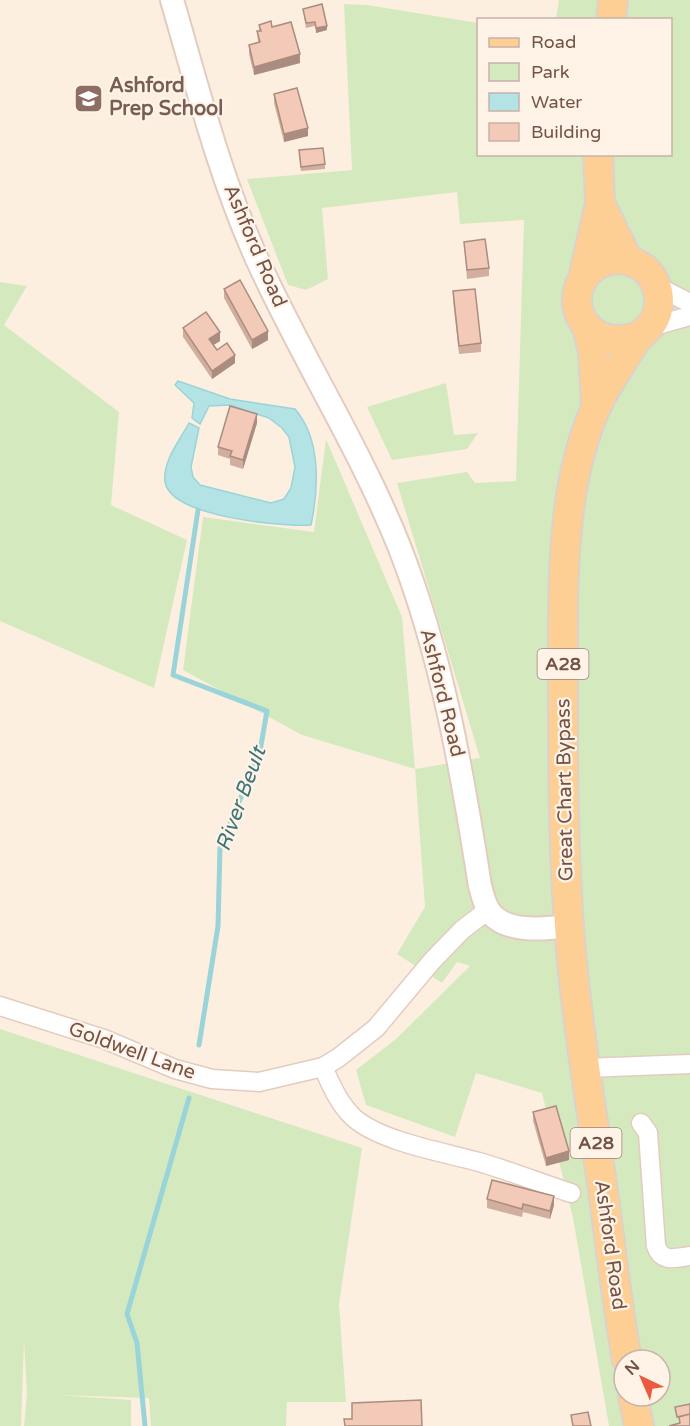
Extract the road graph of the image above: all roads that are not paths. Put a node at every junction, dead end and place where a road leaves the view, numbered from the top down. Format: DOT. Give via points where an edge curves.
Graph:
graph roads {
  1 [pos="172,0"];
  2 [pos="613,0"];
  3 [pos="611,18"];
  4 [pos="598,156"];
  5 [pos="600,203"];
  6 [pos="628,260"];
  7 [pos="583,278"];
  8 [pos="658,287"];
  9 [pos="690,303"];
  10 [pos="690,316"];
  11 [pos="587,327"];
  12 [pos="644,332"];
  13 [pos="596,405"];
  14 [pos="488,910"];
  15 [pos="569,926"];
  16 [pos="0,1006"];
  17 [pos="690,1064"];
  18 [pos="323,1067"];
  19 [pos="585,1068"];
  20 [pos="641,1123"];
  21 [pos="571,1193"];
  22 [pos="690,1256"];
  23 [pos="625,1348"];
  24 [pos="635,1408"];
  25 [pos="639,1426"];
  1 -- 14 [label="street, Ashford Road" via="208,127 255,255 370,479 420,605 452,723 480,886"];
  2 -- 3 [label="main road"];
  4 -- 5 [label="main road"];
  5 -- 6 [label="main road"];
  5 -- 7 [label="main road"];
  6 -- 7 [label="main road" via="603,262"];
  6 -- 8 [label="main road" via="640,265"];
  7 -- 11 [label="main road" via="577,304"];
  8 -- 9 [label="street"];
  8 -- 12 [label="main road" via="657,315"];
  10 -- 12 [label="street"];
  11 -- 12 [label="main road" via="611,341 625,341"];
  11 -- 13 [label="main road, Great Chart Bypass / A28" via="593,351"];
  12 -- 13 [label="main road, Great Chart Bypass / A28"];
  13 -- 15 [label="main road, Great Chart Bypass / A28" via="570,501 563,573 562,743"];
  14 -- 15 [label="street" via="513,926 535,930"];
  14 -- 18 [label="street, Goldwell Lane" via="432,961 376,1028"];
  15 -- 19 [label="main road, Ashford Road / A28"];
  16 -- 18 [label="street, Goldwell Lane" via="212,1079 259,1082"];
  17 -- 19 [label="street"];
  18 -- 21 [label="street" via="334,1094 371,1129"];
  19 -- 23 [label="main road, Ashford Road / A28"];
  20 -- 22 [label="street" via="648,1133 656,1246 665,1257"];
  24 -- 25 [label="main road"];
}
